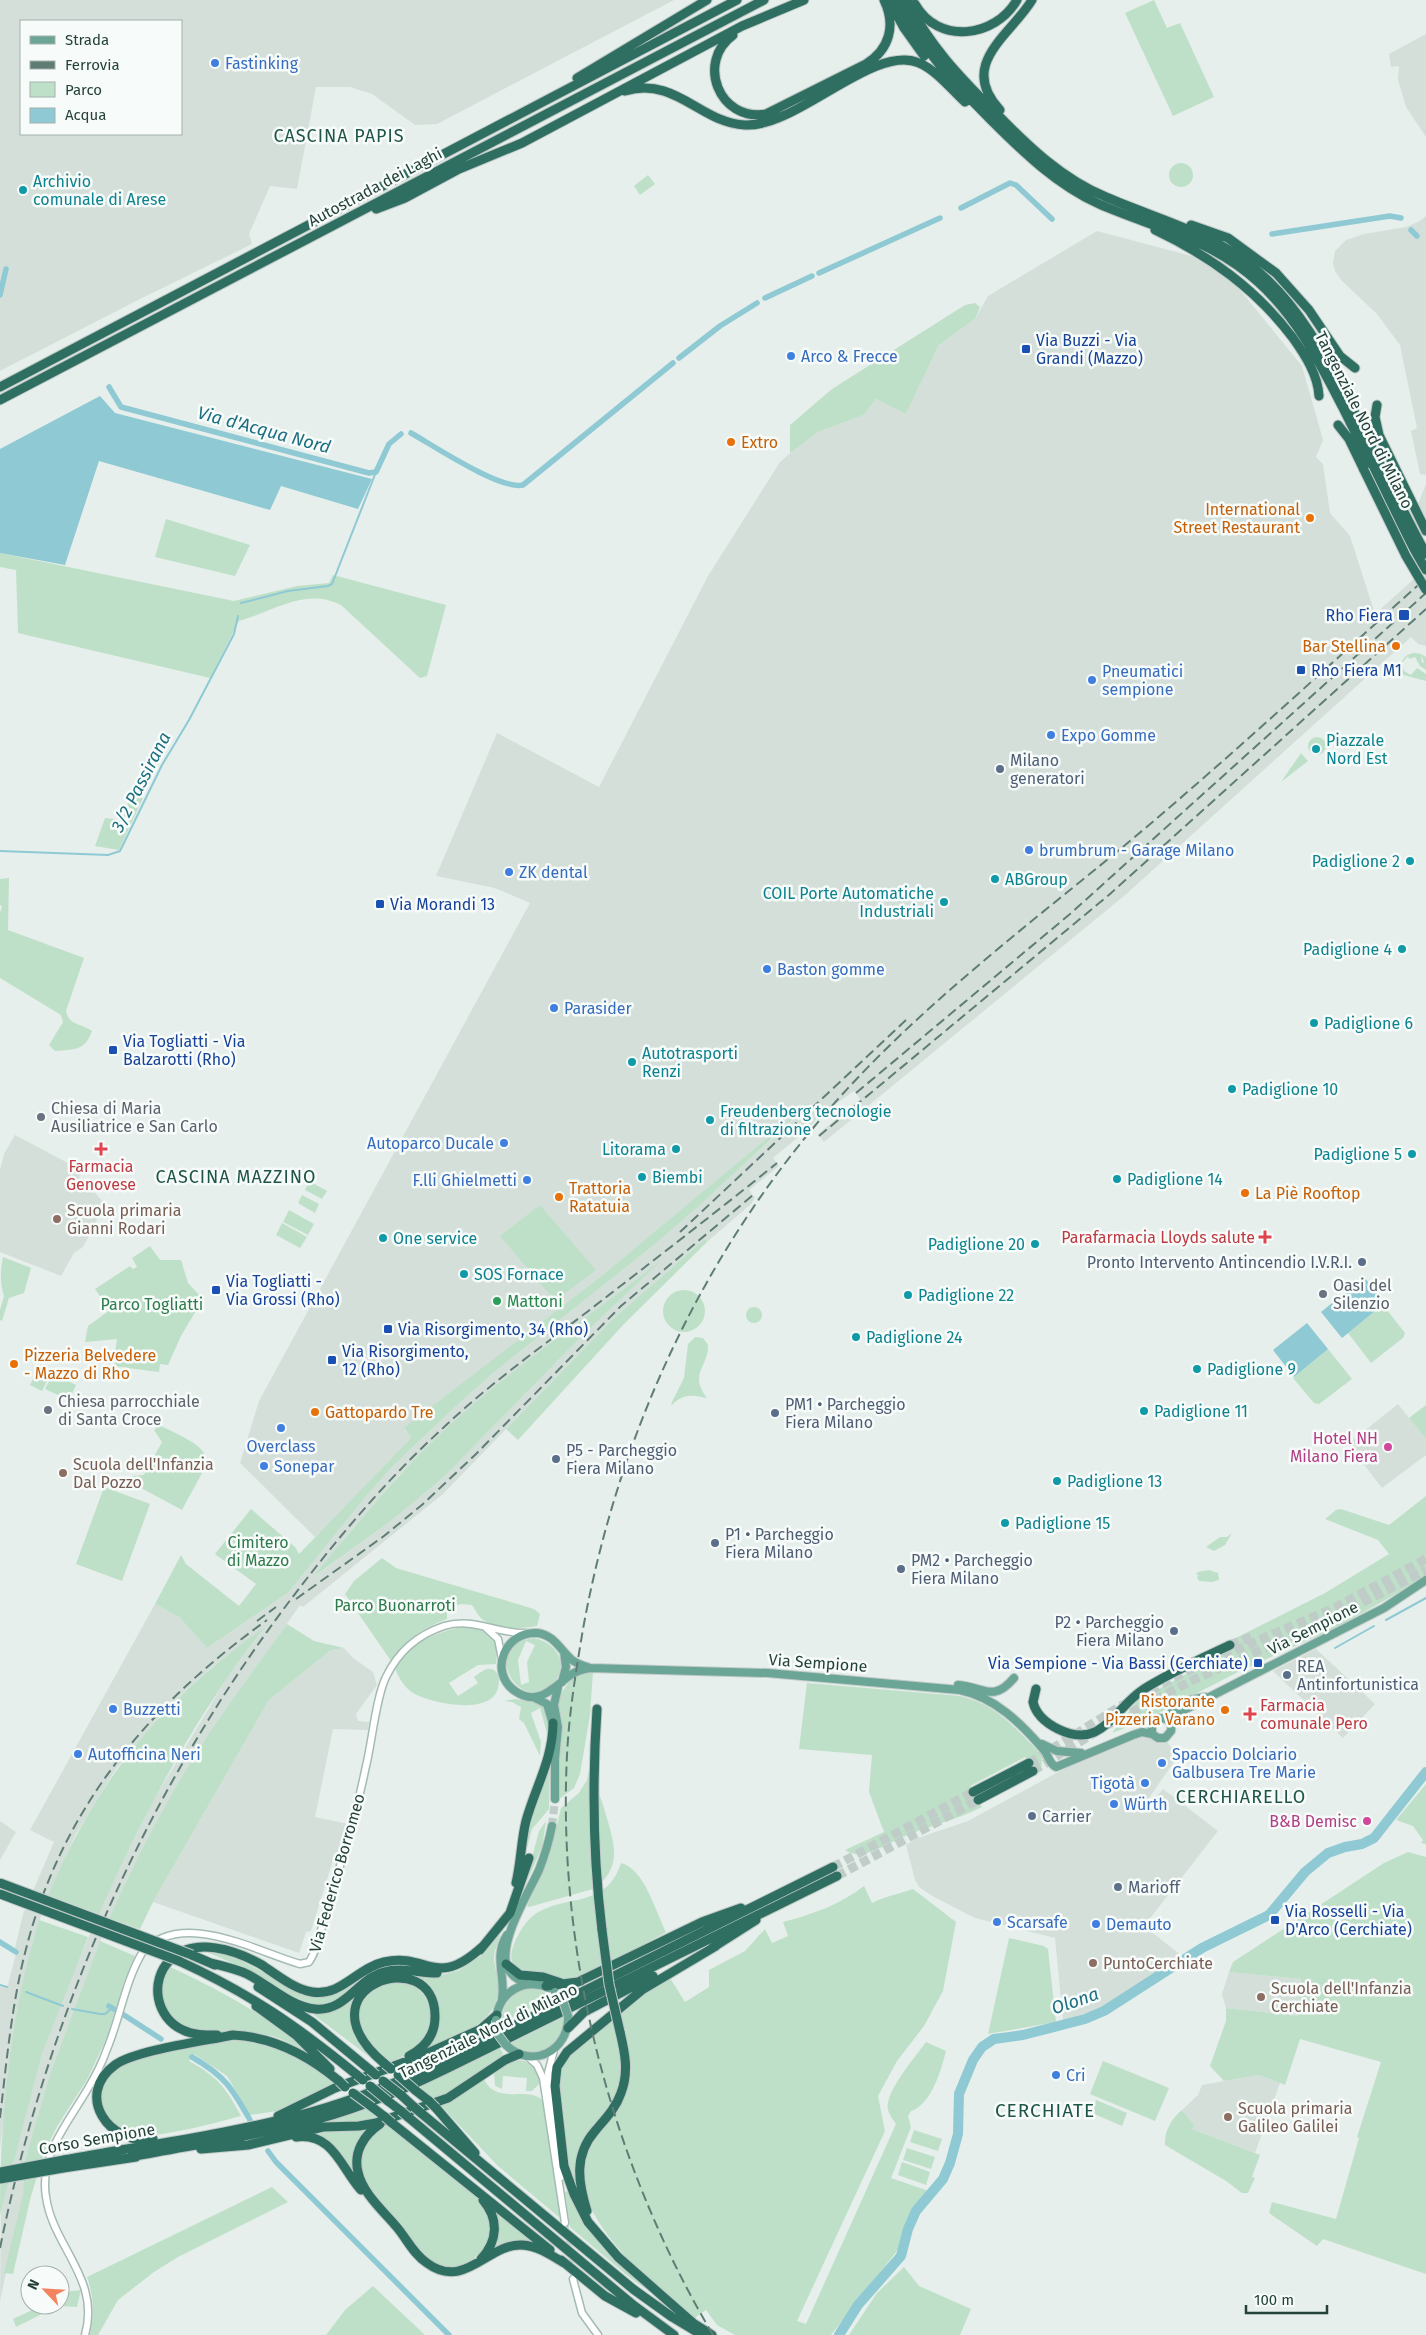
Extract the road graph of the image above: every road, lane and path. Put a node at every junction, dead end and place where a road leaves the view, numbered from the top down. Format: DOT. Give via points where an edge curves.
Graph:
graph roads {
  1 [pos="709,0"];
  2 [pos="737,0"];
  3 [pos="764,0"];
  4 [pos="804,0"];
  5 [pos="884,0"];
  6 [pos="889,0"];
  7 [pos="898,0"];
  8 [pos="907,0"];
  9 [pos="912,0"];
  10 [pos="1017,0"];
  11 [pos="1026,0"];
  12 [pos="1032,0"];
  13 [pos="766,16"];
  14 [pos="1002,36"];
  15 [pos="543,102"];
  16 [pos="965,102"];
  17 [pos="575,115"];
  18 [pos="1003,126"];
  19 [pos="1036,152"];
  20 [pos="1115,210"];
  21 [pos="1159,216"];
  22 [pos="336,224"];
  23 [pos="1355,368"];
  24 [pos="0,387"];
  25 [pos="1319,396"];
  26 [pos="0,400"];
  27 [pos="1377,405"];
  28 [pos="1338,425"];
  29 [pos="1426,531"];
  30 [pos="1426,554"];
  31 [pos="1426,570"];
  32 [pos="1426,590"];
  33 [pos="1426,1580"];
  34 [pos="481,1625"];
  35 [pos="529,1633"];
  36 [pos="1230,1645"];
  37 [pos="564,1652"];
  38 [pos="502,1659"];
  39 [pos="590,1668"];
  40 [pos="1014,1678"];
  41 [pos="560,1684"];
  42 [pos="932,1687"];
  43 [pos="1036,1689"];
  44 [pos="533,1697"];
  45 [pos="1209,1697"];
  46 [pos="598,1710"];
  47 [pos="1164,1718"];
  48 [pos="553,1723"];
  49 [pos="1152,1723"];
  50 [pos="1171,1724"];
  51 [pos="1029,1734"];
  52 [pos="1152,1734"];
  53 [pos="556,1747"];
  54 [pos="1059,1751"];
  55 [pos="1049,1760"];
  56 [pos="1063,1765"];
  57 [pos="1031,1767"];
  58 [pos="976,1796"];
  59 [pos="555,1799"];
  60 [pos="552,1826"];
  61 [pos="529,1858"];
  62 [pos="833,1867"];
  63 [pos="837,1876"];
  64 [pos="0,1883"];
  65 [pos="819,1884"];
  66 [pos="792,1888"];
  67 [pos="0,1894"];
  68 [pos="512,1928"];
  69 [pos="492,1935"];
  70 [pos="716,1946"];
  71 [pos="482,1947"];
  72 [pos="211,1963"];
  73 [pos="506,1964"];
  74 [pos="527,1984"];
  75 [pos="228,1985"];
  76 [pos="566,1985"];
  77 [pos="546,1986"];
  78 [pos="502,2000"];
  79 [pos="496,2017"];
  80 [pos="568,2028"];
  81 [pos="233,2035"];
  82 [pos="554,2050"];
  83 [pos="523,2056"];
  84 [pos="370,2077"];
  85 [pos="347,2086"];
  86 [pos="552,2107"];
  87 [pos="403,2115"];
  88 [pos="199,2136"];
  89 [pos="559,2137"];
  90 [pos="268,2140"];
  91 [pos="131,2157"];
  92 [pos="482,2163"];
  93 [pos="63,2164"];
  94 [pos="0,2172"];
  95 [pos="460,2178"];
  96 [pos="0,2179"];
  97 [pos="380,2207"];
  98 [pos="564,2211"];
  99 [pos="565,2223"];
  100 [pos="594,2230"];
  101 [pos="564,2263"];
  102 [pos="473,2266"];
  103 [pos="573,2279"];
  104 [pos="653,2321"];
  105 [pos="85,2335"];
  106 [pos="598,2335"];
  107 [pos="674,2335"];
  108 [pos="702,2335"];
  109 [pos="712,2335"];
  1 -- 15 [label="highway" via="599,64"];
  2 -- 15 [label="highway, Autostrada dei Laghi"];
  3 -- 22 [label="highway, Autostrada dei Laghi"];
  4 -- 13 [label="highway"];
  5 -- 13 [label="highway" via="890,29 887,42 878,56 779,109 766,114 751,114 732,107 720,94 714,62 729,38"];
  6 -- 16 [label="highway" via="913,42"];
  7 -- 18 [label="highway, Tangenziale Nord di Milano" via="929,54 955,84"];
  8 -- 18 [label="highway, Tangenziale Nord di Milano" via="944,58"];
  9 -- 10 [label="highway" via="923,16 936,26 963,32 995,22"];
  11 -- 14 [label="highway"];
  12 -- 14 [label="highway"];
  13 -- 17 [label="highway"];
  14 -- 19 [label="highway" via="986,62 984,76 987,89 996,105"];
  15 -- 24 [label="highway, Autostrada dei Laghi"];
  16 -- 17 [label="highway" via="926,67 912,60 900,59 880,65 777,118 758,124 730,122 675,94 649,88 625,92"];
  16 -- 18 [label="highway"];
  17 -- 22 [label="highway" via="405,198"];
  18 -- 19 [label="highway"];
  18 -- 20 [label="highway, Tangenziale Nord di Milano" via="1045,171 1075,191"];
  19 -- 21 [label="highway, Tangenziale Nord di Milano" via="1087,188"];
  20 -- 25 [label="highway" via="1174,239 1226,270 1254,293 1300,348 1315,376"];
  20 -- 31 [label="highway, Tangenziale Nord di Milano" via="1184,235 1216,251 1252,276 1283,307 1322,366"];
  21 -- 23 [label="highway" via="1214,231 1276,273 1309,310 1340,356"];
  21 -- 30 [label="highway, Tangenziale Nord di Milano" via="1235,254 1273,285 1297,313 1331,367"];
  22 -- 26 [label="highway, Autostrada dei Laghi"];
  27 -- 29 [label="highway" via="1377,430"];
  28 -- 32 [label="highway, bridge" via="1349,439"];
  33 -- 45 [label="main road, Via Sempione" via="1384,1608"];
  34 -- 35 [label="main road, Via Federico Borromeo" via="510,1633"];
  34 -- 38 [label="main road" via="496,1637"];
  34 -- 105 [label="main road, Via Federico Borromeo" via="454,1624 425,1634 400,1654 386,1677 356,1814 311,1961 300,1964 199,1934 173,1934 152,1942 138,1959 107,2050 88,2090 62,2128 50,2159 45,2195 87,2291 89,2313"];
  35 -- 37 [label="main road" via="551,1638"];
  35 -- 38 [label="main road" via="510,1643"];
  36 -- 43 [label="highway" via="1140,1692 1106,1725 1088,1734 1068,1733 1043,1719 1033,1702"];
  37 -- 39 [label="main road, Via Sempione" via="576,1663"];
  37 -- 41 [label="main road" via="566,1666"];
  38 -- 44 [label="main road" via="503,1674 509,1685 519,1694"];
  39 -- 41 [label="main road, Via Sempione" via="573,1673"];
  39 -- 42 [label="main road, Via Sempione" via="768,1673"];
  40 -- 42 [label="main road" via="1003,1690 996,1692 961,1685"];
  41 -- 44 [label="main road" via="548,1694"];
  41 -- 53 [label="main road" via="554,1700 558,1726"];
  42 -- 51 [label="main road, Via Sempione" via="965,1691 987,1698"];
  44 -- 48 [label="main road" via="547,1704"];
  45 -- 47 [label="main road, Via Sempione" via="1190,1700"];
  45 -- 50 [label="main road, Via Sempione" via="1174,1716"];
  46 -- 100 [label="highway, bridge" via="594,1762 596,1873 609,1984 626,2061 622,2092 587,2142 579,2163 580,2185"];
  47 -- 49 [label="main road" via="1157,1718"];
  47 -- 50 [label="main road"];
  48 -- 53 [label="main road"];
  48 -- 69 [label="highway" via="546,1767 524,1831 515,1887 507,1910"];
  49 -- 52 [label="main road"];
  49 -- 54 [label="main road, Via Sempione" via="1099,1743 1081,1754"];
  50 -- 52 [label="main road" via="1171,1733 1165,1738"];
  51 -- 54 [label="main road, Via Sempione" via="1048,1748"];
  51 -- 55 [label="main road, Via Sempione"];
  52 -- 56 [label="main road" via="1132,1735"];
  53 -- 59 [label="main road"];
  54 -- 55 [label="main road" via="1050,1755"];
  54 -- 56 [label="main road" via="1066,1757"];
  55 -- 56 [label="main road" via="1056,1768"];
  57 -- 58 [label="highway"];
  60 -- 68 [label="main road" via="542,1861"];
  61 -- 69 [label="highway" via="512,1907"];
  62 -- 66 [label="highway, Tangenziale Nord di Milano"];
  63 -- 65 [label="highway, Tangenziale Nord di Milano"];
  64 -- 72 [label="highway, bridge"];
  65 -- 70 [label="highway" via="799,1899 753,1922"];
  65 -- 91 [label="highway, Tangenziale Nord di Milano" via="446,2070 392,2093 300,2124"];
  66 -- 76 [label="highway" via="702,1922 601,1972"];
  66 -- 88 [label="highway, Tangenziale Nord di Milano" via="420,2072 309,2113"];
  67 -- 75 [label="highway, bridge" via="178,1961"];
  68 -- 73 [label="main road"];
  68 -- 78 [label="main road" via="503,1941 499,1956 504,1986"];
  69 -- 71 [label="highway"];
  70 -- 80 [label="highway" via="598,2004"];
  70 -- 89 [label="highway" via="649,1984 567,2052 557,2067 555,2079"];
  71 -- 72 [label="highway" via="465,1964 449,1971 398,1970 377,1974 340,2004 322,2009 301,2005 245,1973"];
  71 -- 81 [label="highway" via="465,1961 446,1968 397,1961 375,1964 335,1990 318,1993 302,1989 252,1960 223,1950 207,1947 190,1949 173,1958 162,1971 157,1988 159,2003 168,2019 191,2033"];
  72 -- 84 [label="highway" via="259,1987 323,2030"];
  73 -- 74 [label="main road" via="514,1977"];
  73 -- 76 [label="highway" via="520,1975 543,1977"];
  74 -- 77 [label="main road"];
  74 -- 78 [label="main road" via="514,1989"];
  75 -- 84 [label="highway" via="291,2022"];
  75 -- 85 [label="highway" via="296,2035"];
  76 -- 77 [label="highway"];
  77 -- 80 [label="main road, bridge" via="562,1999"];
  78 -- 79 [label="main road"];
  79 -- 83 [label="main road, bridge" via="497,2033 506,2045"];
  79 -- 84 [label="highway" via="481,2029"];
  80 -- 82 [label="main road"];
  81 -- 85 [label="highway" via="260,2037 282,2044"];
  81 -- 88 [label="highway" via="127,2058 108,2071 98,2087 100,2113 122,2136 141,2140"];
  82 -- 83 [label="main road" via="542,2056"];
  82 -- 86 [label="main road" via="548,2073"];
  83 -- 87 [label="highway" via="505,2060 454,2094"];
  83 -- 98 [label="main road" via="534,2061 542,2073"];
  84 -- 87 [label="highway, bridge"];
  84 -- 88 [label="highway" via="334,2088 278,2115"];
  84 -- 92 [label="highway, bridge" via="401,2096"];
  84 -- 92 [label="highway, bridge" via="420,2050 432,2035 435,2020 432,2001 419,1984 406,1978 390,1977 365,1992 357,2005 357,2031 366,2046 391,2069 433,2104"];
  85 -- 95 [label="highway, bridge"];
  86 -- 89 [label="main road"];
  86 -- 98 [label="main road"];
  87 -- 90 [label="highway" via="365,2125 329,2126"];
  87 -- 97 [label="highway" via="370,2132 356,2157 361,2182"];
  87 -- 104 [label="highway"];
  88 -- 93 [label="highway, Corso Sempione"];
  89 -- 100 [label="highway" via="570,2184"];
  90 -- 91 [label="highway" via="155,2157"];
  90 -- 97 [label="highway" via="306,2137 325,2143 336,2152 357,2185"];
  91 -- 93 [label="highway"];
  92 -- 108 [label="highway" via="633,2289"];
  93 -- 94 [label="highway, Corso Sempione, bridge"];
  93 -- 96 [label="highway, Corso Sempione, bridge"];
  95 -- 101 [label="highway"];
  95 -- 102 [label="highway" via="487,2204 494,2222 490,2248"];
  97 -- 102 [label="highway" via="419,2256 431,2266 448,2271"];
  98 -- 99 [label="main road"];
  100 -- 109 [label="highway" via="626,2264 693,2323"];
  101 -- 102 [label="highway" via="541,2249 520,2245 506,2248"];
  101 -- 104 [label="highway" via="611,2300"];
  103 -- 106 [label="main road" via="580,2308"];
  104 -- 107 [label="highway"];
}
